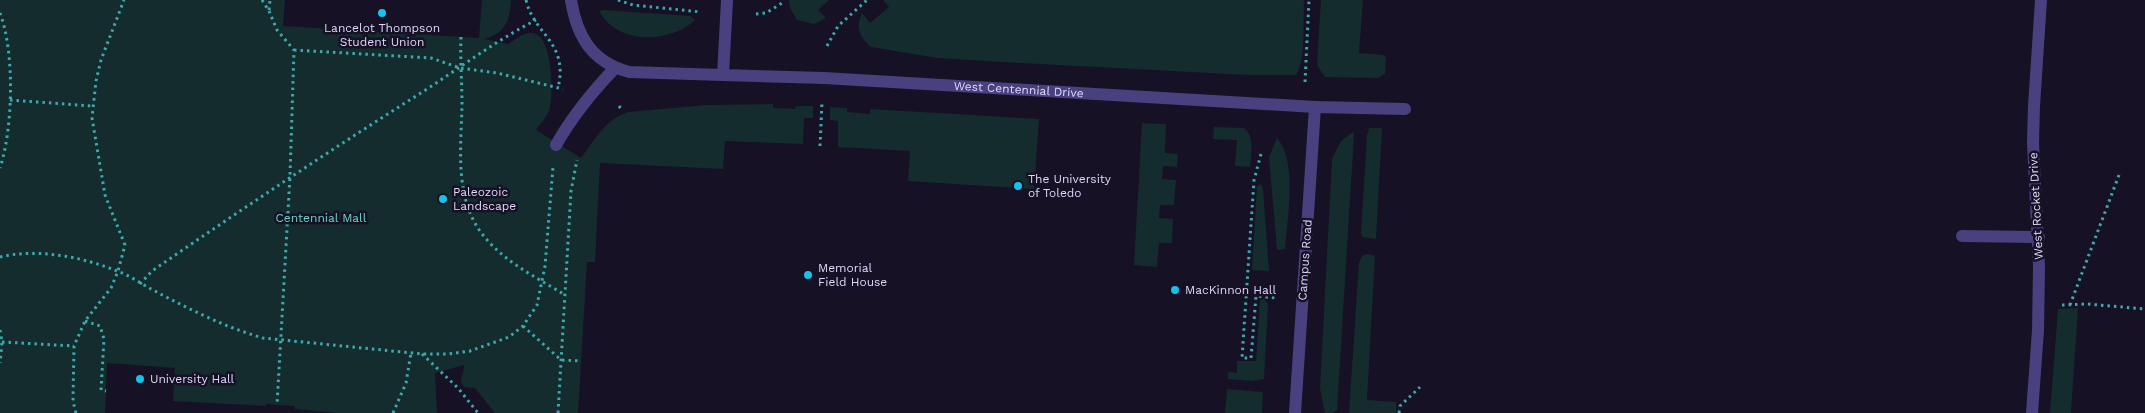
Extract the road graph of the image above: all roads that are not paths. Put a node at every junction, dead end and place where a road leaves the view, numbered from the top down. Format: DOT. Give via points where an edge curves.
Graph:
graph roads {
  1 [pos="571,0"];
  2 [pos="726,0"];
  3 [pos="2041,0"];
  4 [pos="615,68"];
  5 [pos="723,75"];
  6 [pos="1315,107"];
  7 [pos="1405,109"];
  8 [pos="556,145"];
  9 [pos="1962,236"];
  10 [pos="2039,237"];
  11 [pos="1295,413"];
  12 [pos="2032,413"];
  1 -- 4 [label="street, West Centennial Drive" via="581,34 590,49 600,60"];
  2 -- 5 [label="street"];
  3 -- 10 [label="street, West Rocket Drive" via="2033,144"];
  4 -- 5 [label="street, West Centennial Drive" via="638,73"];
  4 -- 8 [label="street" via="588,96"];
  5 -- 6 [label="street, West Centennial Drive"];
  6 -- 7 [label="street, West Centennial Drive"];
  6 -- 11 [label="street, Campus Road"];
  9 -- 10 [label="street"];
  10 -- 12 [label="street, West Rocket Drive"];
}
